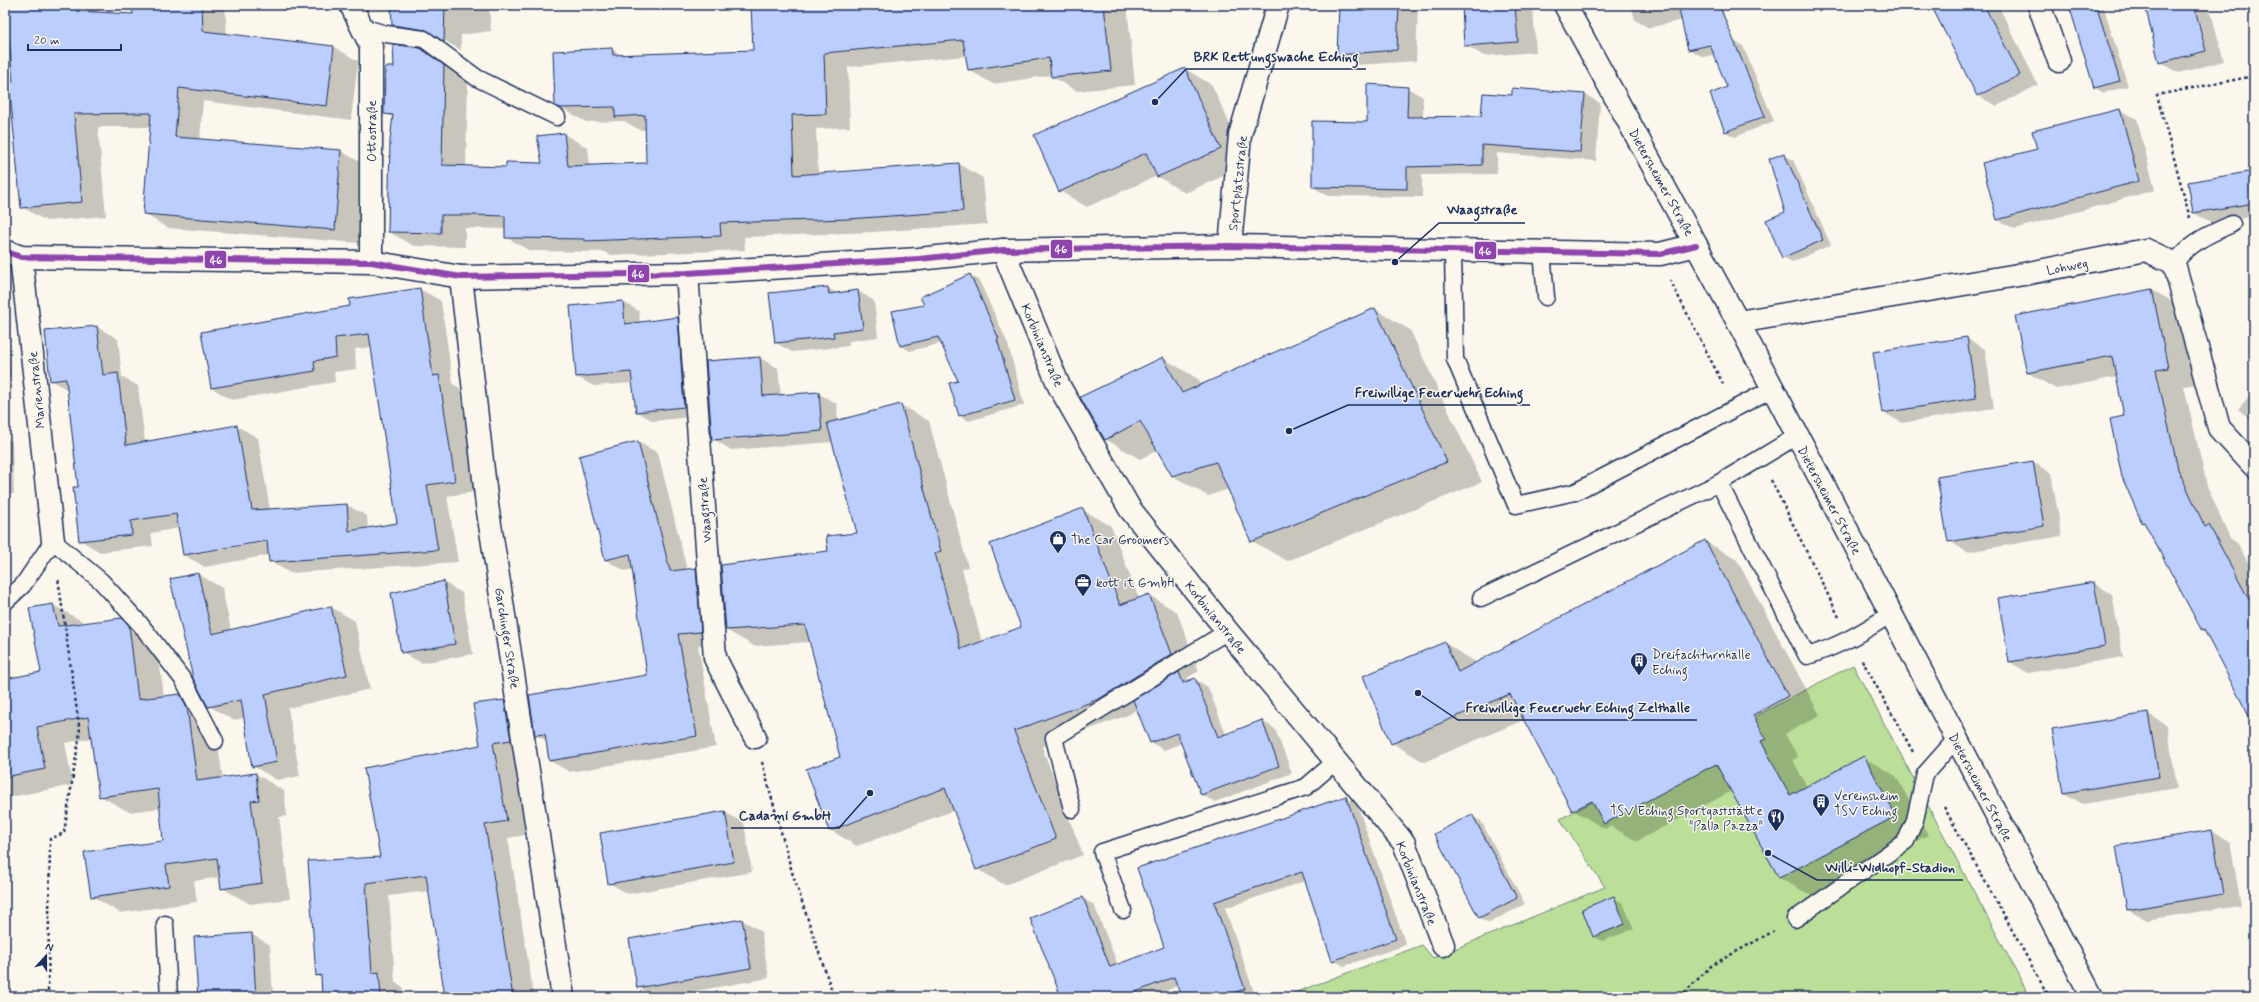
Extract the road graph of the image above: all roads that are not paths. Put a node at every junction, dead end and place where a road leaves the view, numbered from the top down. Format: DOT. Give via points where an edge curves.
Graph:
graph roads {
  1 [pos="351,5"];
  2 [pos="1278,5"];
  3 [pos="1565,5"];
  4 [pos="2040,5"];
  5 [pos="362,27"];
  6 [pos="2059,61"];
  7 [pos="557,117"];
  8 [pos="2232,224"];
  9 [pos="1696,245"];
  10 [pos="1230,246"];
  11 [pos="1004,250"];
  12 [pos="1453,251"];
  13 [pos="1542,252"];
  14 [pos="13,254"];
  15 [pos="371,262"];
  16 [pos="2174,263"];
  17 [pos="686,273"];
  18 [pos="461,277"];
  19 [pos="1546,297"];
  20 [pos="1738,322"];
  21 [pos="1772,388"];
  22 [pos="1797,436"];
  23 [pos="2254,466"];
  24 [pos="1719,483"];
  25 [pos="53,541"];
  26 [pos="1481,598"];
  27 [pos="5,602"];
  28 [pos="1891,614"];
  29 [pos="1228,631"];
  30 [pos="755,737"];
  31 [pos="1956,739"];
  32 [pos="214,741"];
  33 [pos="1336,761"];
  34 [pos="1072,809"];
  35 [pos="1123,910"];
  36 [pos="1795,919"];
  37 [pos="165,924"];
  38 [pos="1443,945"];
  39 [pos="169,997"];
  40 [pos="563,997"];
  41 [pos="2092,997"];
  1 -- 5 [label="street, Ottostraße"];
  2 -- 10 [label="street, Sportplatzstraße" via="1240,136"];
  3 -- 9 [label="street, Dietersheimer Straße"];
  4 -- 6 [label="street"];
  5 -- 7 [label="lane" via="386,34 424,39 477,78"];
  5 -- 15 [label="street, Ottostraße" via="371,46"];
  8 -- 16 [label="lane" via="2196,241"];
  9 -- 13 [label="street" via="1660,254"];
  9 -- 20 [label="street, Dietersheimer Straße"];
  10 -- 11 [label="street"];
  10 -- 12 [label="street"];
  11 -- 17 [label="street" via="919,259"];
  11 -- 29 [label="street, Korbinianstraße" via="1059,386 1130,509"];
  12 -- 13 [label="street"];
  12 -- 21 [label="lane" via="1455,359 1516,505 1575,492"];
  13 -- 19 [label="lane"];
  14 -- 15 [label="street"];
  14 -- 25 [label="street, Marienstraße"];
  15 -- 18 [label="street"];
  16 -- 20 [label="street, Lohweg" via="2146,250 2024,274"];
  16 -- 23 [label="street" via="2219,428"];
  17 -- 18 [label="street"];
  17 -- 30 [label="street, Waagstraße" via="715,658"];
  18 -- 40 [label="street, Garchinger Straße" via="488,505"];
  20 -- 21 [label="street, Dietersheimer Straße"];
  21 -- 22 [label="street, Dietersheimer Straße"];
  22 -- 24 [label="lane"];
  22 -- 28 [label="street, Dietersheimer Straße"];
  24 -- 26 [label="lane"];
  24 -- 28 [label="lane" via="1807,656 1829,650 1850,640"];
  25 -- 27 [label="lane" via="23,585"];
  25 -- 32 [label="lane" via="101,581 141,624 184,681"];
  28 -- 31 [label="street, Dietersheimer Straße"];
  29 -- 33 [label="street, Korbinianstraße"];
  29 -- 34 [label="lane" via="1054,738"];
  31 -- 36 [label="lane" via="1925,774 1915,820 1906,841"];
  31 -- 41 [label="street, Dietersheimer Straße"];
  33 -- 35 [label="lane" via="1306,786 1102,852"];
  33 -- 38 [label="street, Korbinianstraße" via="1404,843"];
  37 -- 39 [label="lane"];
}
